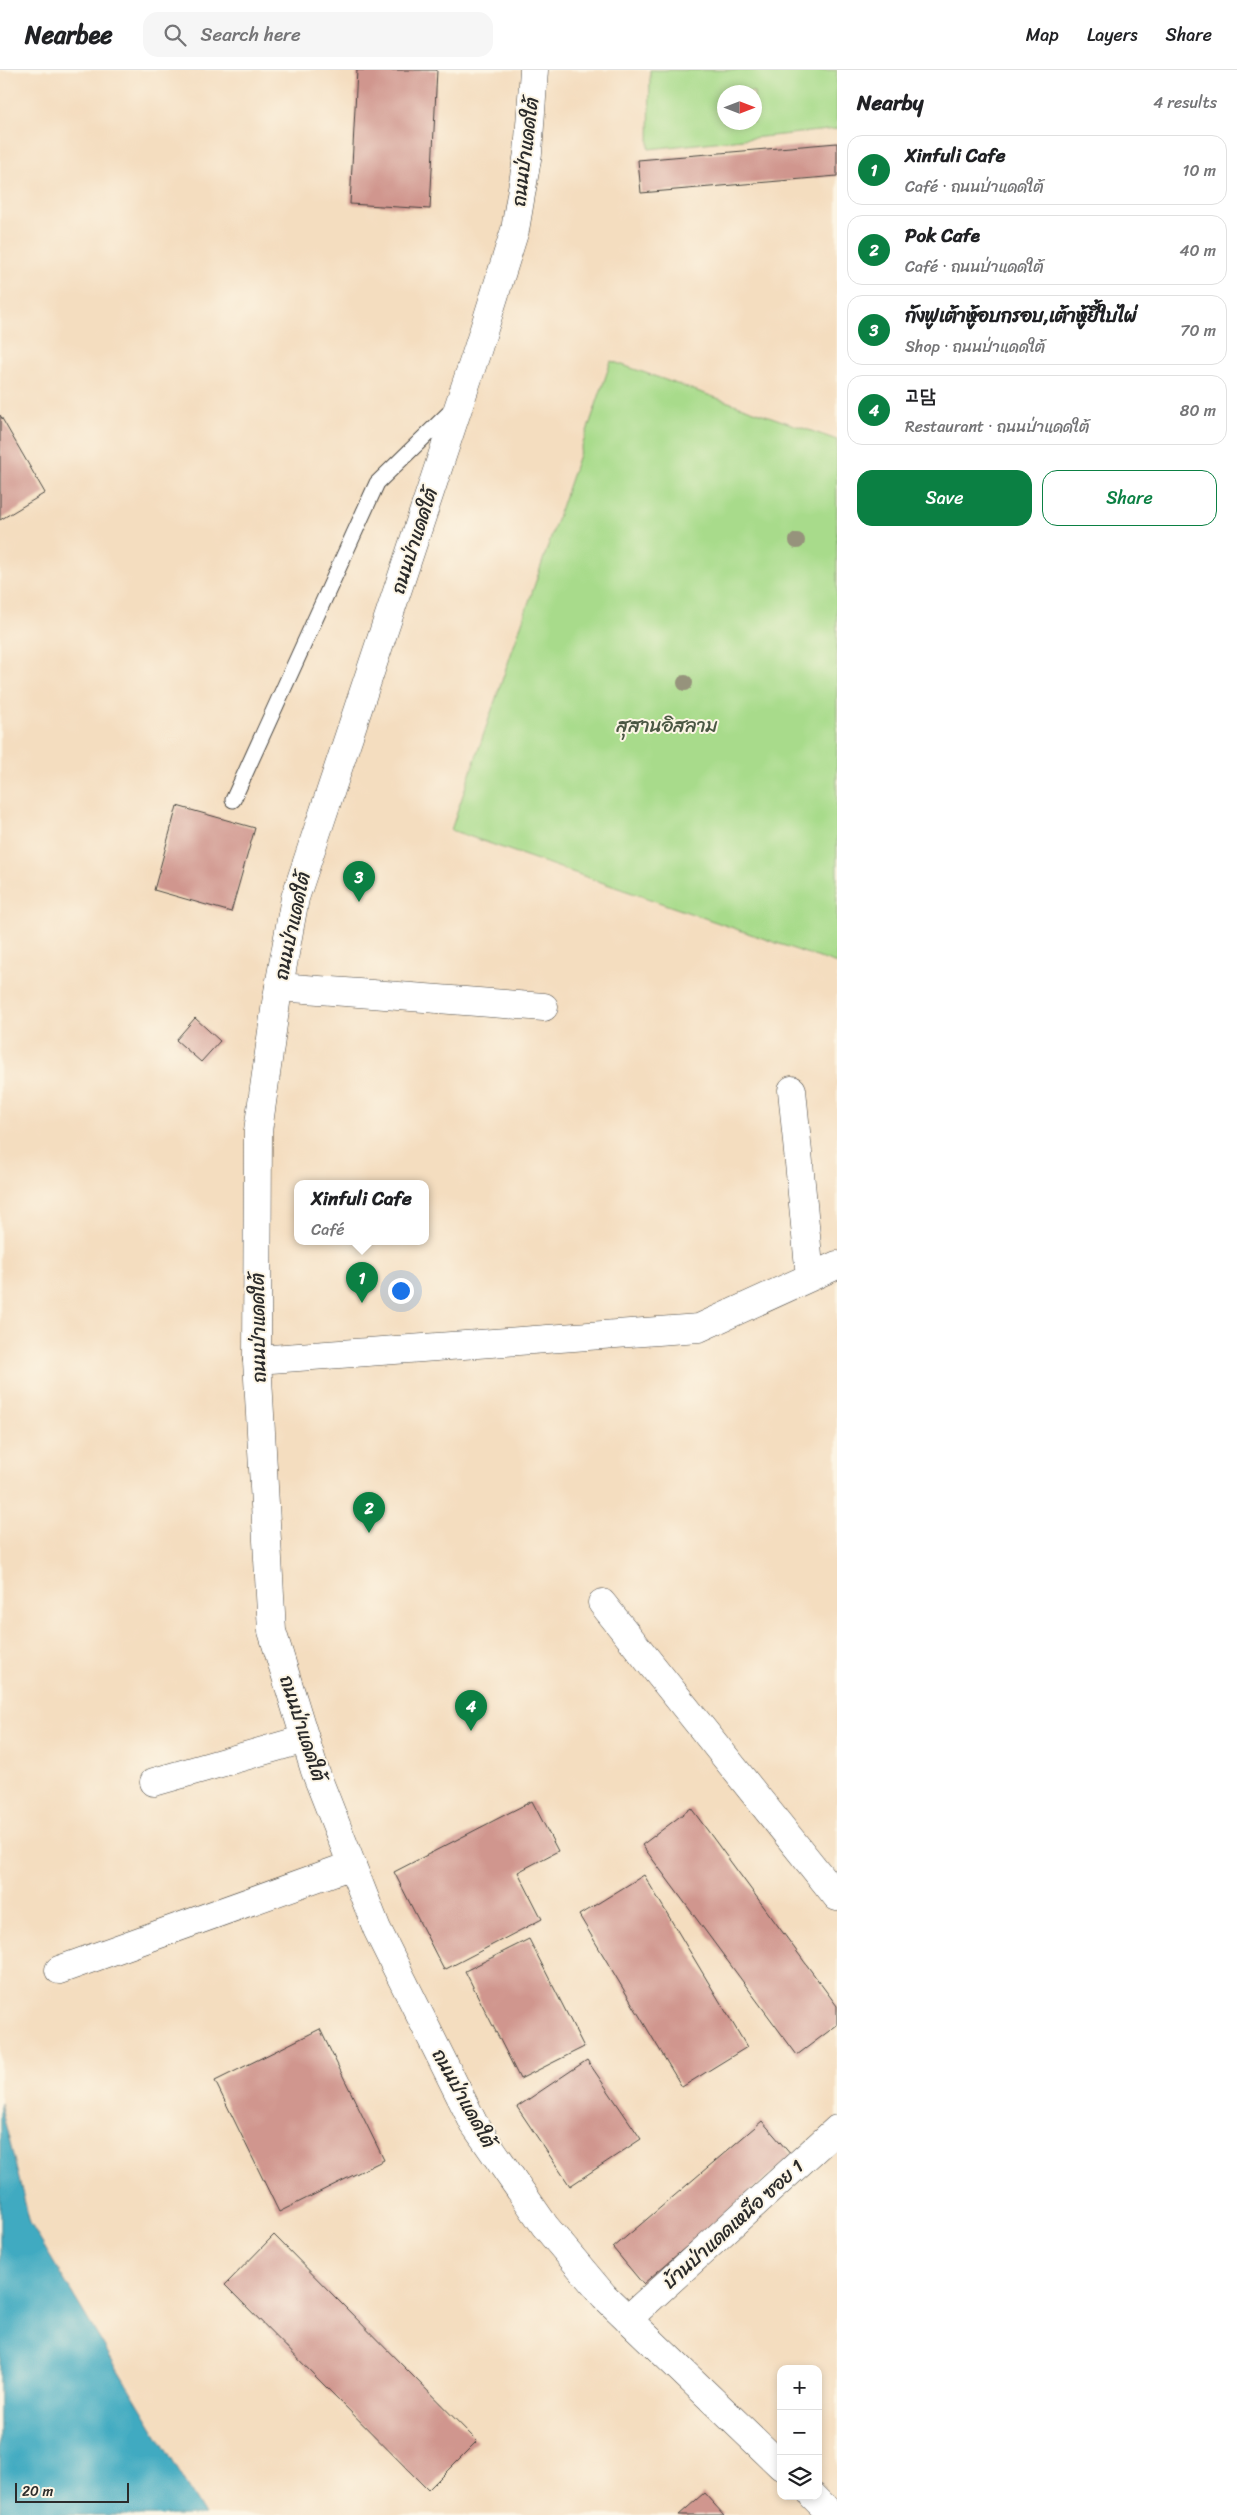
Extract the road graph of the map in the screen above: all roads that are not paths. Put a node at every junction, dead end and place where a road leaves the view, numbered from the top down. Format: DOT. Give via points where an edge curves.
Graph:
graph roads {
  1 [pos="534,70"];
  2 [pos="460,402"];
  3 [pos="233,800"];
  4 [pos="279,987"];
  5 [pos="544,1007"];
  6 [pos="792,1090"];
  7 [pos="837,1265"];
  8 [pos="810,1277"];
  9 [pos="256,1360"];
  10 [pos="602,1603"];
  11 [pos="305,1739"];
  12 [pos="154,1782"];
  13 [pos="352,1864"];
  14 [pos="837,1896"];
  15 [pos="59,1970"];
  16 [pos="837,2129"];
  17 [pos="628,2319"];
  18 [pos="777,2462"];
  19 [pos="817,2500"];
  20 [pos="832,2515"];
  1 -- 2 [label="street, ถนนป่าแดดใต้" via="528,152 515,230"];
  2 -- 3 [label="lane" via="378,483"];
  2 -- 4 [label="street, ถนนป่าแดดใต้" via="295,898"];
  4 -- 5 [label="street"];
  4 -- 9 [label="street, ถนนป่าแดดใต้" via="258,1131"];
  6 -- 8 [label="street"];
  7 -- 8 [label="street"];
  8 -- 9 [label="street" via="699,1328"];
  9 -- 11 [label="street, ถนนป่าแดดใต้" via="272,1630"];
  10 -- 14 [label="street"];
  11 -- 12 [label="street"];
  11 -- 13 [label="street, ถนนป่าแดดใต้"];
  13 -- 15 [label="street"];
  13 -- 17 [label="street, ถนนป่าแดดใต้" via="378,1929 474,2124 545,2226 604,2296"];
  16 -- 17 [label="street, บ้านป่าแดดเหนือ ซอย 1"];
  17 -- 18 [label="street, ถนนป่าแดดใต้"];
  19 -- 20 [label="street"];
}
